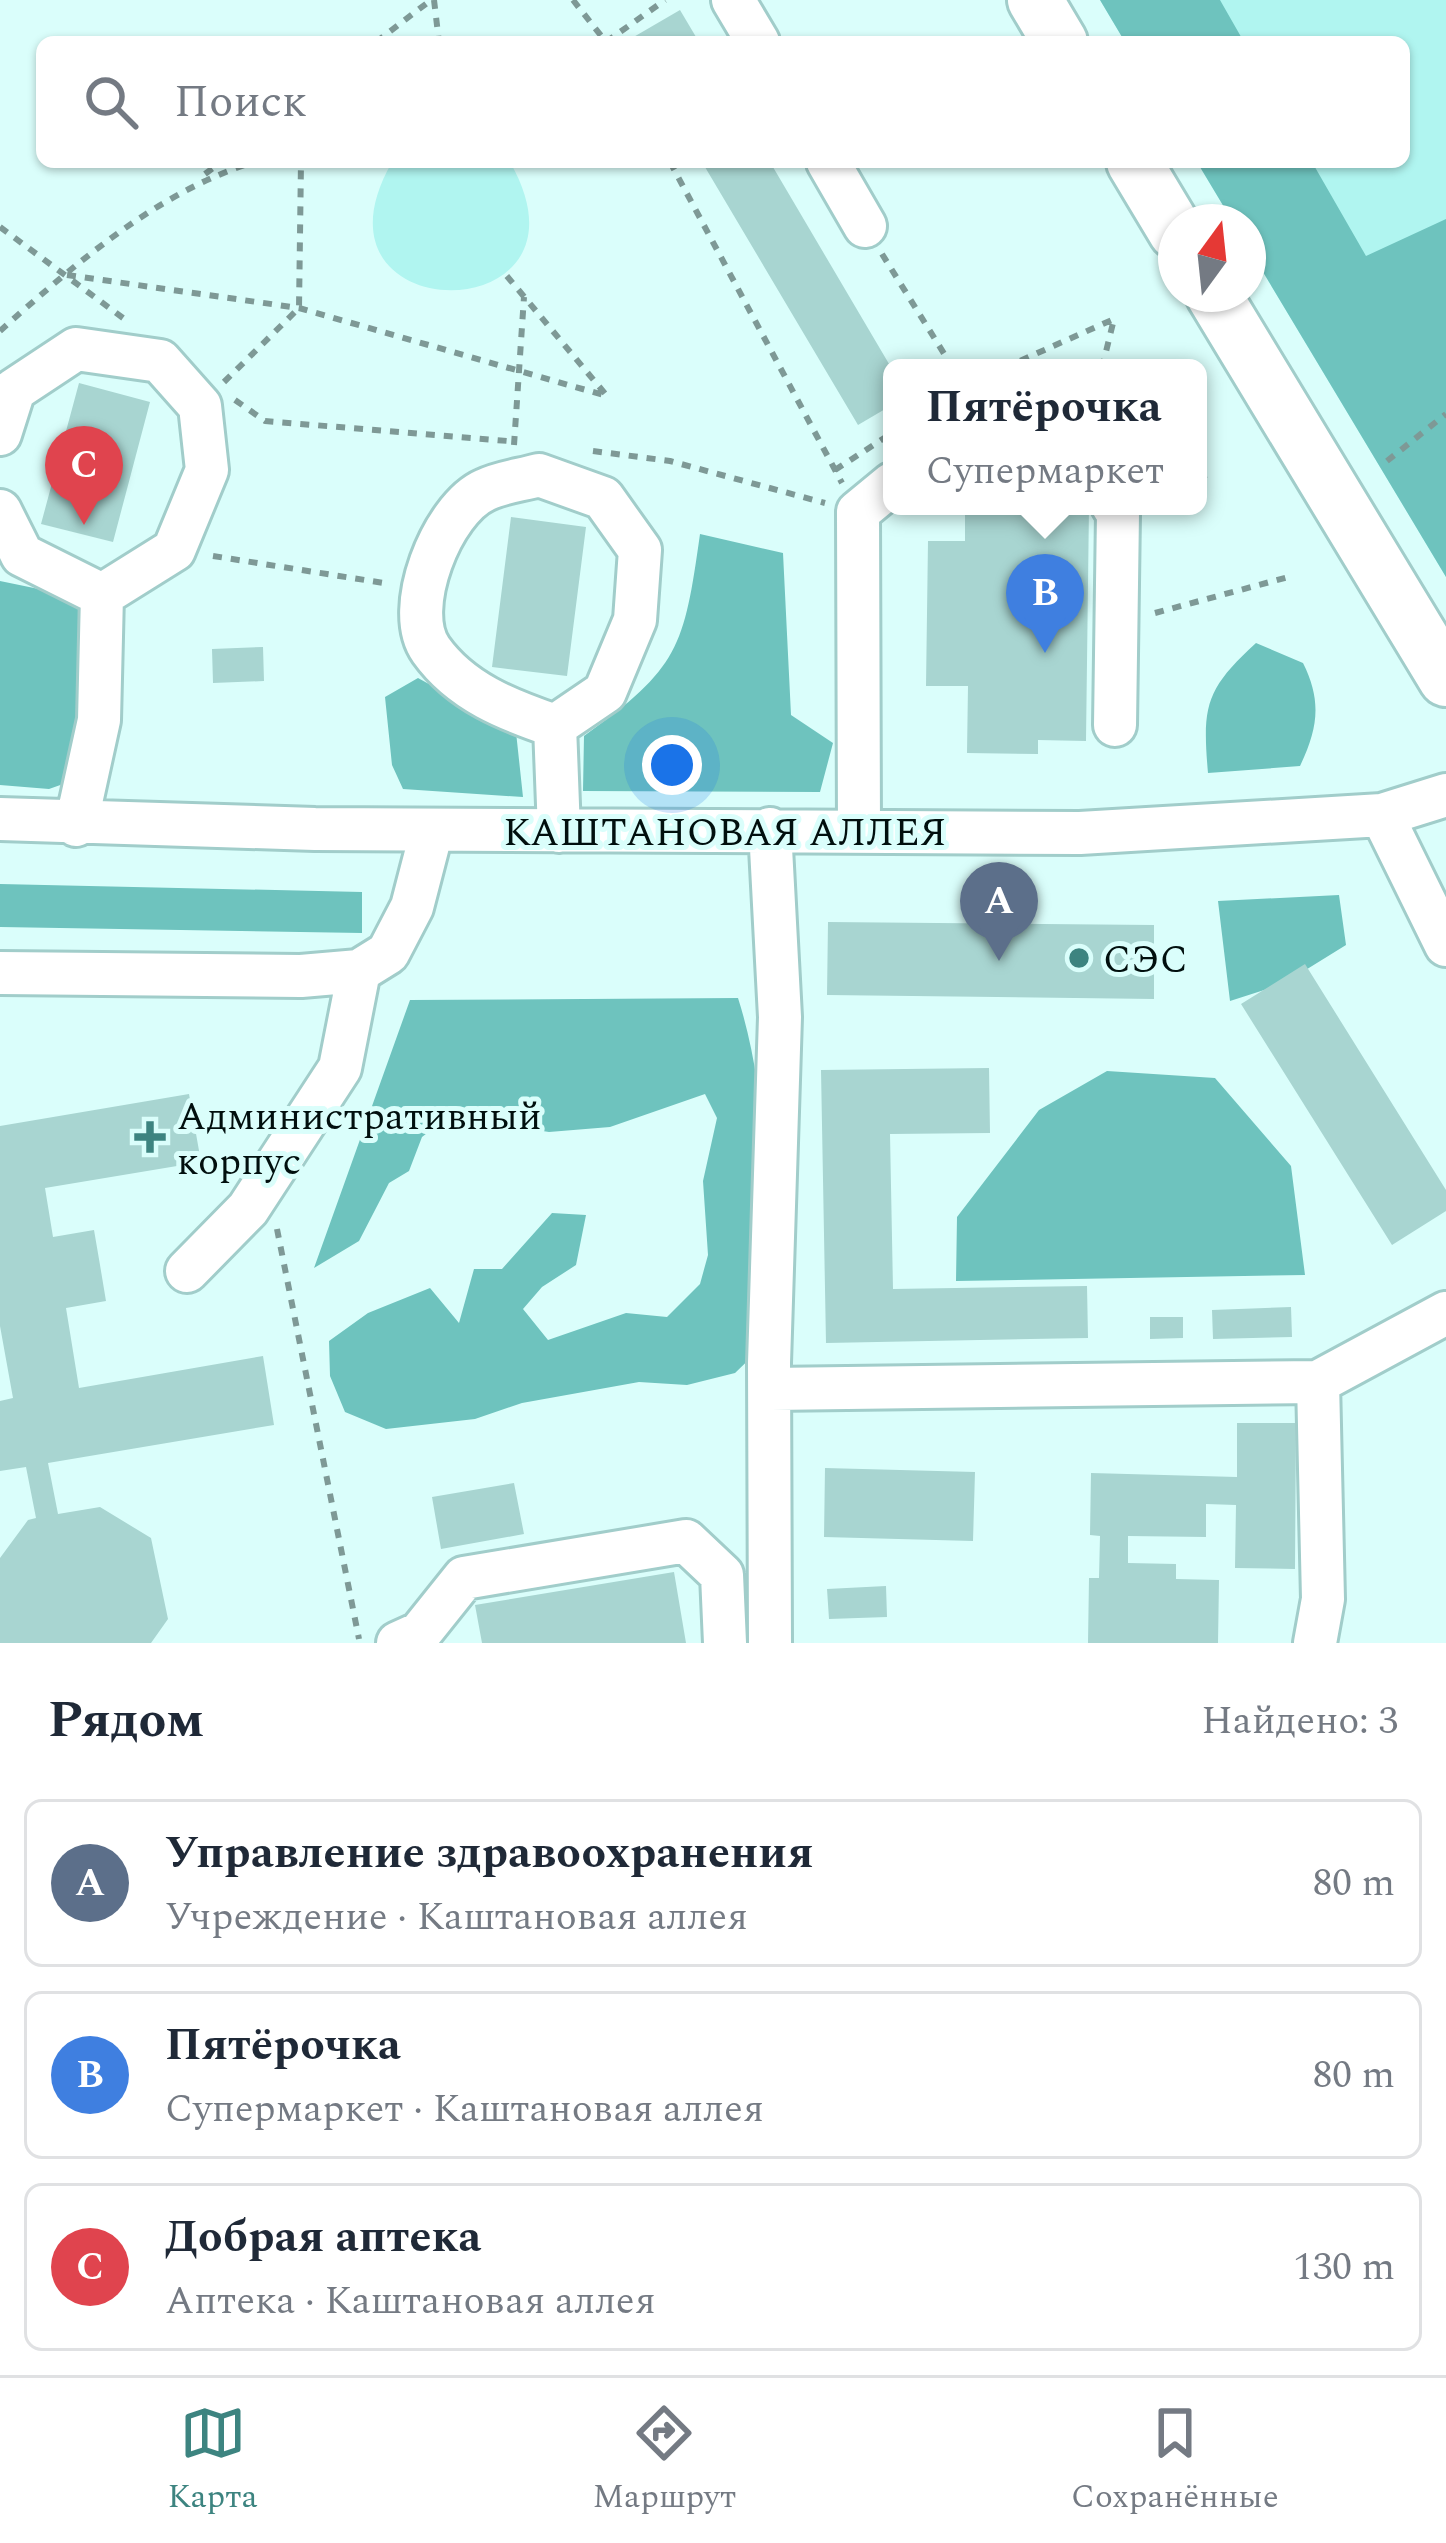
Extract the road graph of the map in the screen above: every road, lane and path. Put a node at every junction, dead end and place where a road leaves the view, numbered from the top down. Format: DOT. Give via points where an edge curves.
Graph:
graph roads {
  1 [pos="432,0"];
  2 [pos="573,0"];
  3 [pos="665,0"];
  4 [pos="733,0"];
  5 [pos="1035,0"];
  6 [pos="384,36"];
  7 [pos="438,36"];
  8 [pos="601,36"];
  9 [pos="614,36"];
  10 [pos="754,36"];
  11 [pos="1056,36"];
  12 [pos="213,168"];
  13 [pos="235,168"];
  14 [pos="301,168"];
  15 [pos="673,168"];
  16 [pos="831,168"];
  17 [pos="1137,168"];
  18 [pos="199,179"];
  19 [pos="1159,204"];
  20 [pos="865,226"];
  21 [pos="0,227"];
  22 [pos="64,274"];
  23 [pos="506,275"];
  24 [pos="524,295"];
  25 [pos="299,308"];
  26 [pos="1224,312"];
  27 [pos="130,323"];
  28 [pos="0,331"];
  29 [pos="947,359"];
  30 [pos="1024,359"];
  31 [pos="1104,359"];
  32 [pos="517,372"];
  33 [pos="1446,414"];
  34 [pos="0,434"];
  35 [pos="883,439"];
  36 [pos="514,442"];
  37 [pos="536,445"];
  38 [pos="581,450"];
  39 [pos="1387,461"];
  40 [pos="835,470"];
  41 [pos="507,484"];
  42 [pos="883,491"];
  43 [pos="0,511"];
  44 [pos="858,512"];
  45 [pos="1118,515"];
  46 [pos="174,550"];
  47 [pos="1292,576"];
  48 [pos="423,590"];
  49 [pos="102,595"];
  50 [pos="1117,623"];
  51 [pos="1446,679"];
  52 [pos="1115,725"];
  53 [pos="555,726"];
  54 [pos="1446,795"];
  55 [pos="1382,815"];
  56 [pos="0,819"];
  57 [pos="76,825"];
  58 [pos="770,829"];
  59 [pos="431,830"];
  60 [pos="559,830"];
  61 [pos="859,831"];
  62 [pos="1446,945"];
  63 [pos="359,971"];
  64 [pos="0,973"];
  65 [pos="268,1179"];
  66 [pos="187,1270"];
  67 [pos="1442,1325"];
  68 [pos="1318,1382"];
  69 [pos="771,1389"];
  70 [pos="360,1643"];
  71 [pos="398,1643"];
  72 [pos="725,1643"];
  73 [pos="770,1643"];
  74 [pos="1316,1643"];
  1 -- 6 [label="path"];
  1 -- 7 [label="path"];
  2 -- 8 [label="path"];
  3 -- 9 [label="path"];
  4 -- 10 [label="street"];
  5 -- 11 [label="main road"];
  12 -- 18 [label="path"];
  13 -- 18 [label="path"];
  14 -- 25 [label="path"];
  15 -- 40 [label="path"];
  16 -- 20 [label="street"];
  17 -- 19 [label="main road"];
  18 -- 22 [label="path"];
  20 -- 29 [label="path"];
  21 -- 22 [label="path"];
  22 -- 25 [label="path"];
  22 -- 27 [label="path"];
  22 -- 28 [label="path"];
  23 -- 24 [label="path"];
  24 -- 32 [label="path"];
  24 -- 32 [label="path" via="607,396"];
  25 -- 32 [label="path"];
  25 -- 36 [label="path" via="218,388 265,421"];
  26 -- 51 [label="main road"];
  30 -- 31 [label="path" via="1114,319"];
  32 -- 36 [label="path"];
  33 -- 39 [label="path"];
  34 -- 46 [label="street" via="14,390 76,349 160,361 200,406 207,470"];
  35 -- 40 [label="path"];
  36 -- 37 [label="path"];
  36 -- 41 [label="path"];
  38 -- 44 [label="path" via="670,461"];
  40 -- 44 [label="path"];
  41 -- 48 [label="street" via="482,490 443,529"];
  41 -- 53 [label="street" via="538,475 603,498 640,550 634,620 605,692"];
  42 -- 44 [label="street"];
  43 -- 49 [label="street" via="22,555"];
  44 -- 61 [label="street"];
  45 -- 50 [label="street"];
  46 -- 48 [label="path"];
  46 -- 49 [label="street"];
  47 -- 50 [label="path"];
  48 -- 53 [label="street" via="428,646 466,688"];
  49 -- 57 [label="street" via="99,719"];
  50 -- 52 [label="street"];
  53 -- 60 [label="street"];
  54 -- 55 [label="street, КАШТАНОВАЯ АЛЛЕЯ"];
  55 -- 61 [label="street, КАШТАНОВАЯ АЛЛЕЯ" via="1080,833"];
  55 -- 62 [label="street"];
  56 -- 57 [label="street, КАШТАНОВАЯ АЛЛЕЯ"];
  57 -- 59 [label="street, КАШТАНОВАЯ АЛЛЕЯ"];
  58 -- 60 [label="street, КАШТАНОВАЯ АЛЛЕЯ"];
  58 -- 61 [label="street, КАШТАНОВАЯ АЛЛЕЯ"];
  58 -- 69 [label="street" via="780,1017"];
  59 -- 60 [label="street, КАШТАНОВАЯ АЛЛЕЯ"];
  59 -- 63 [label="street" via="412,907 388,953"];
  63 -- 64 [label="street"];
  63 -- 65 [label="street" via="340,1068"];
  65 -- 66 [label="street"];
  65 -- 70 [label="path"];
  67 -- 68 [label="street"];
  68 -- 69 [label="street"];
  68 -- 74 [label="street" via="1323,1600"];
  69 -- 73 [label="street"];
  71 -- 72 [label="street" via="420,1633 464,1578 686,1541 722,1575"];
}
